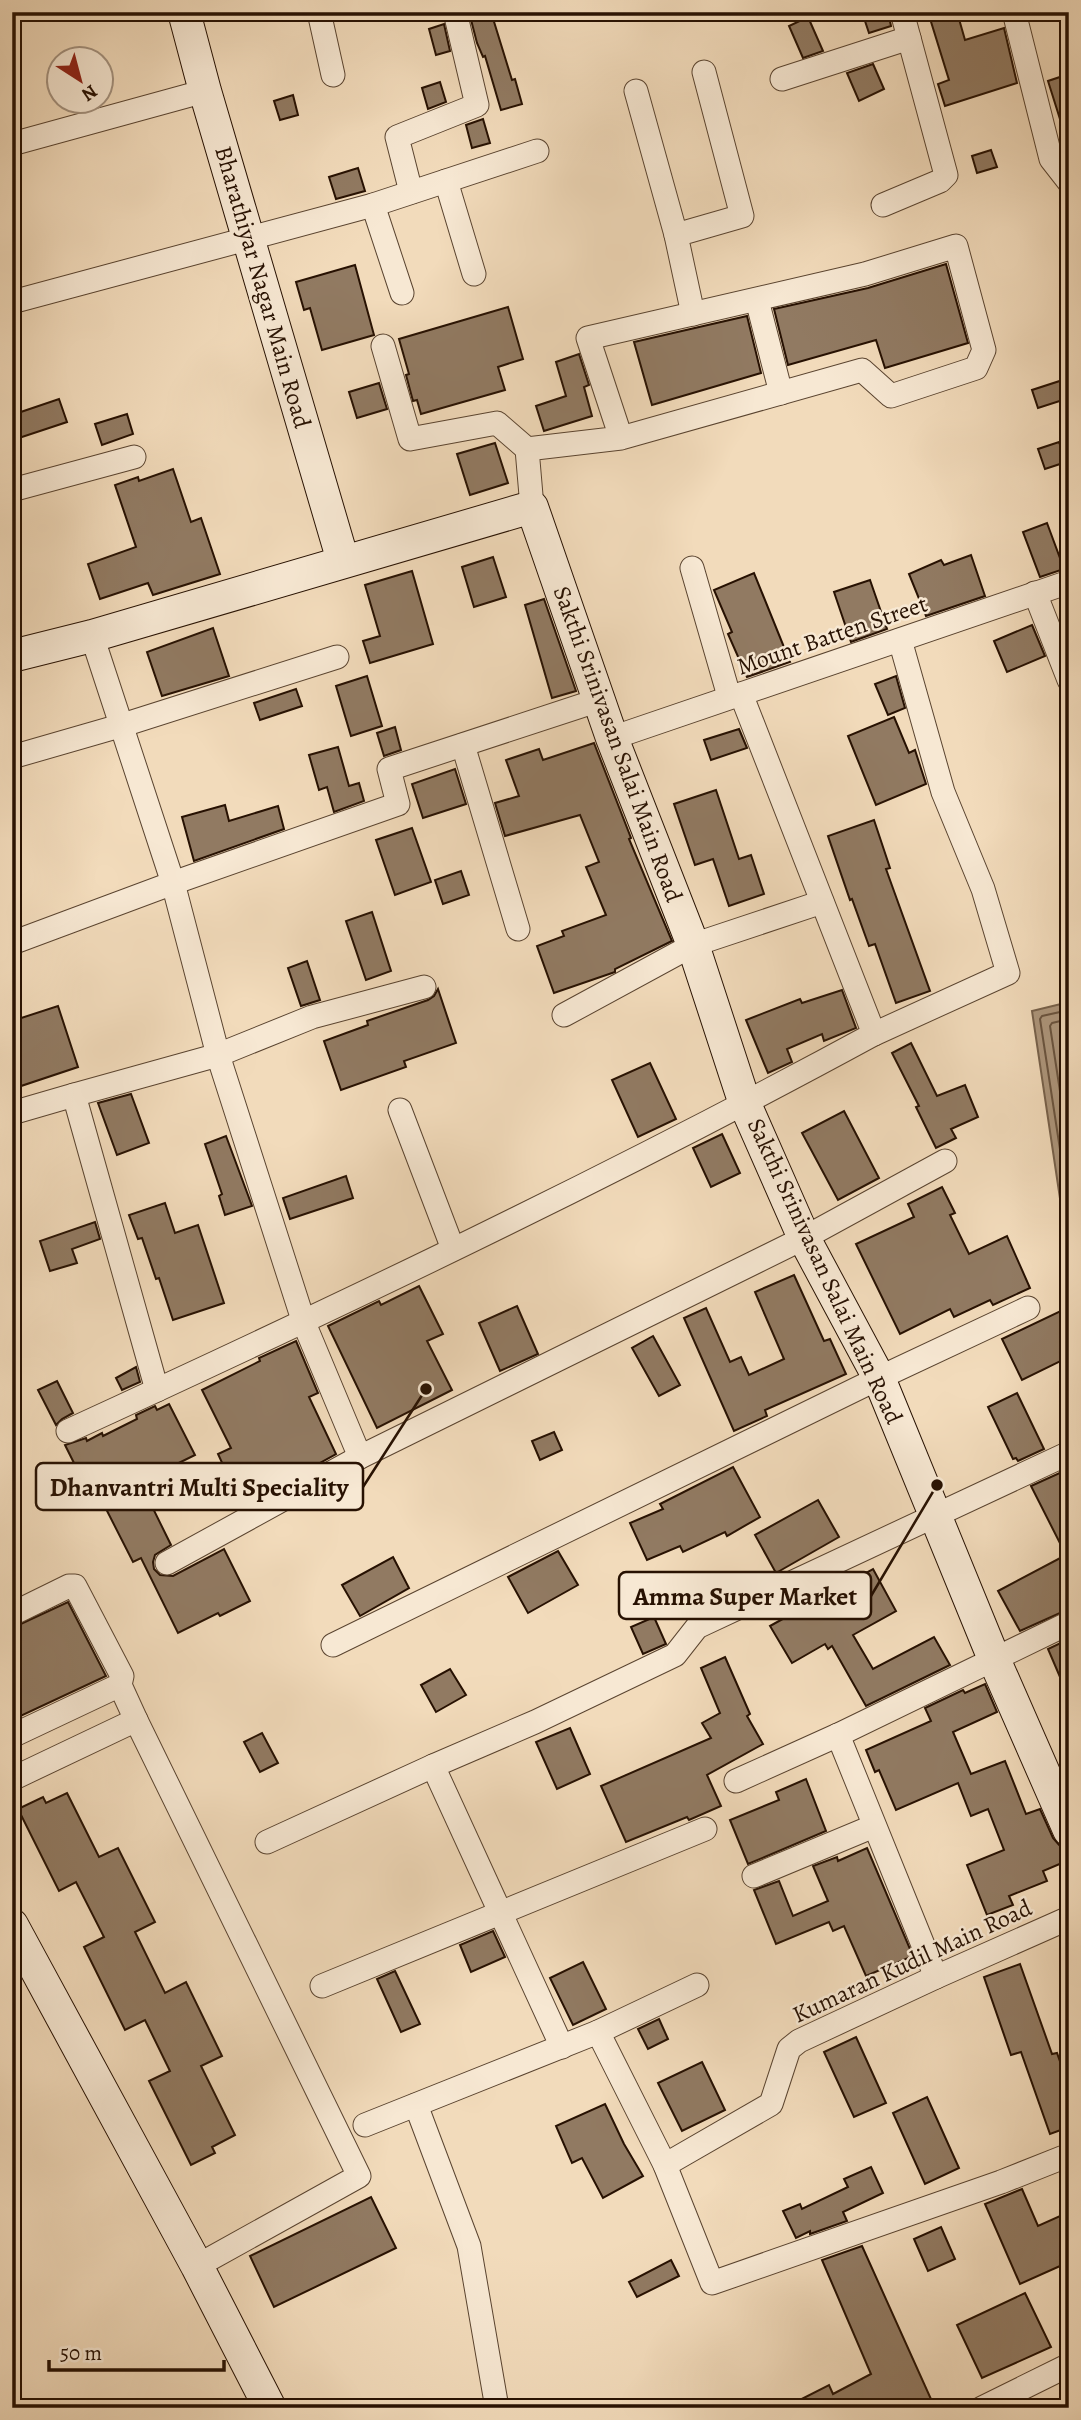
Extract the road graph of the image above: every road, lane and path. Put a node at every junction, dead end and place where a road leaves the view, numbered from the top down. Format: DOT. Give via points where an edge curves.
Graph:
graph roads {
  1 [pos="184,12"];
  2 [pos="319,12"];
  3 [pos="455,12"];
  4 [pos="902,12"];
  5 [pos="1014,12"];
  6 [pos="909,38"];
  7 [pos="704,72"];
  8 [pos="333,75"];
  9 [pos="782,79"];
  10 [pos="636,91"];
  11 [pos="205,92"];
  12 [pos="12,144"];
  13 [pos="537,150"];
  14 [pos="446,181"];
  15 [pos="1069,183"];
  16 [pos="411,192"];
  17 [pos="373,205"];
  18 [pos="883,205"];
  19 [pos="676,235"];
  20 [pos="248,238"];
  21 [pos="474,274"];
  22 [pos="402,293"];
  23 [pos="757,300"];
  24 [pos="12,302"];
  25 [pos="693,314"];
  26 [pos="383,346"];
  27 [pos="781,393"];
  28 [pos="621,438"];
  29 [pos="527,449"];
  30 [pos="134,457"];
  31 [pos="12,491"];
  32 [pos="532,507"];
  33 [pos="343,561"];
  34 [pos="692,568"];
  35 [pos="1069,582"];
  36 [pos="1035,593"];
  37 [pos="92,636"];
  38 [pos="900,640"];
  39 [pos="12,656"];
  40 [pos="337,657"];
  41 [pos="1069,680"];
  42 [pos="735,695"];
  43 [pos="598,700"];
  44 [pos="123,725"];
  45 [pos="612,738"];
  46 [pos="463,745"];
  47 [pos="12,757"];
  48 [pos="173,883"];
  49 [pos="822,902"];
  50 [pos="518,929"];
  51 [pos="12,943"];
  52 [pos="693,945"];
  53 [pos="424,987"];
  54 [pos="564,1015"];
  55 [pos="874,1034"];
  56 [pos="218,1055"];
  57 [pos="74,1095"];
  58 [pos="746,1104"];
  59 [pos="400,1110"];
  60 [pos="12,1113"];
  61 [pos="945,1161"];
  62 [pos="804,1238"];
  63 [pos="453,1249"];
  64 [pos="1028,1308"];
  65 [pos="304,1322"];
  66 [pos="879,1378"];
  67 [pos="157,1390"];
  68 [pos="68,1431"];
  69 [pos="1069,1453"];
  70 [pos="360,1457"];
  71 [pos="936,1517"];
  72 [pos="167,1563"];
  73 [pos="12,1614"];
  74 [pos="1069,1623"];
  75 [pos="333,1645"];
  76 [pos="993,1659"];
  77 [pos="120,1685"];
  78 [pos="136,1720"];
  79 [pos="838,1735"];
  80 [pos="12,1737"];
  81 [pos="433,1766"];
  82 [pos="12,1779"];
  83 [pos="736,1781"];
  84 [pos="874,1826"];
  85 [pos="705,1829"];
  86 [pos="1069,1830"];
  87 [pos="267,1842"];
  88 [pos="754,1876"];
  89 [pos="499,1912"];
  90 [pos="1069,1918"];
  91 [pos="12,1925"];
  92 [pos="936,1977"];
  93 [pos="697,1985"];
  94 [pos="322,1986"];
  95 [pos="598,2032"];
  96 [pos="562,2047"];
  97 [pos="416,2105"];
  98 [pos="365,2125"];
  99 [pos="1069,2155"];
  100 [pos="665,2165"];
  101 [pos="197,2266"];
  102 [pos="1069,2365"];
  103 [pos="270,2408"];
  104 [pos="497,2408"];
  105 [pos="982,2408"];
  1 -- 11 [label="street, Bharathiyar Nagar Main Road"];
  2 -- 8 [label="street"];
  3 -- 16 [label="street" via="477,105 397,137"];
  4 -- 6 [label="street"];
  5 -- 15 [label="street" via="1051,159"];
  6 -- 9 [label="street"];
  6 -- 18 [label="street" via="946,175"];
  7 -- 19 [label="street" via="742,216"];
  10 -- 19 [label="street"];
  11 -- 12 [label="street"];
  11 -- 20 [label="street, Bharathiyar Nagar Main Road"];
  13 -- 14 [label="street"];
  14 -- 16 [label="street"];
  14 -- 21 [label="street"];
  16 -- 17 [label="street"];
  17 -- 20 [label="street"];
  17 -- 22 [label="street"];
  19 -- 25 [label="street"];
  20 -- 24 [label="street"];
  20 -- 33 [label="street, Bharathiyar Nagar Main Road"];
  23 -- 25 [label="street"];
  23 -- 27 [label="street"];
  23 -- 27 [label="street" via="957,246 984,350 976,368 891,396 862,370"];
  25 -- 28 [label="street" via="588,338"];
  26 -- 29 [label="street" via="410,439 498,423"];
  27 -- 28 [label="street"];
  28 -- 29 [label="street"];
  29 -- 32 [label="street"];
  30 -- 31 [label="street"];
  32 -- 33 [label="street"];
  32 -- 43 [label="street, Sakthi Srinivasan Salai Main Road"];
  33 -- 37 [label="street"];
  34 -- 42 [label="street"];
  35 -- 36 [label="street, Mount Batten Street"];
  36 -- 38 [label="street, Mount Batten Street"];
  36 -- 41 [label="street"];
  37 -- 39 [label="street"];
  37 -- 44 [label="street"];
  38 -- 42 [label="street, Mount Batten Street"];
  38 -- 55 [label="street" via="943,792 982,889 1008,973"];
  40 -- 44 [label="street"];
  42 -- 45 [label="street, Mount Batten Street"];
  42 -- 49 [label="street"];
  43 -- 45 [label="street, Sakthi Srinivasan Salai Main Road"];
  43 -- 46 [label="street"];
  44 -- 47 [label="street"];
  44 -- 48 [label="street"];
  45 -- 52 [label="street, Sakthi Srinivasan Salai Main Road"];
  46 -- 48 [label="street" via="389,769 398,804"];
  46 -- 50 [label="street"];
  48 -- 51 [label="street"];
  48 -- 56 [label="street"];
  49 -- 52 [label="street"];
  49 -- 55 [label="street"];
  52 -- 54 [label="street"];
  52 -- 58 [label="street, Sakthi Srinivasan Salai Main Road"];
  53 -- 56 [label="street" via="312,1017"];
  55 -- 58 [label="street"];
  56 -- 57 [label="street"];
  56 -- 65 [label="street"];
  57 -- 60 [label="street"];
  57 -- 67 [label="street"];
  58 -- 62 [label="street, Sakthi Srinivasan Salai Main Road"];
  58 -- 63 [label="street"];
  59 -- 63 [label="street"];
  61 -- 62 [label="street"];
  62 -- 66 [label="street, Sakthi Srinivasan Salai Main Road"];
  62 -- 70 [label="street"];
  63 -- 65 [label="street"];
  64 -- 66 [label="street"];
  65 -- 67 [label="street"];
  65 -- 70 [label="street"];
  66 -- 71 [label="street, Sakthi Srinivasan Salai Main Road"];
  66 -- 75 [label="street"];
  67 -- 68 [label="street"];
  69 -- 71 [label="street"];
  70 -- 72 [label="street"];
  71 -- 76 [label="street, Sakthi Srinivasan Salai Main Road"];
  71 -- 81 [label="street" via="697,1627 675,1655"];
  73 -- 77 [label="street" via="75,1586 122,1676"];
  74 -- 76 [label="street"];
  76 -- 79 [label="street"];
  76 -- 86 [label="street, Sakthi Srinivasan Salai Main Road"];
  77 -- 78 [label="street"];
  77 -- 80 [label="street"];
  78 -- 82 [label="street"];
  78 -- 101 [label="street" via="359,2176"];
  79 -- 83 [label="street"];
  79 -- 84 [label="street"];
  81 -- 87 [label="street"];
  81 -- 89 [label="street"];
  84 -- 88 [label="street"];
  84 -- 92 [label="street"];
  85 -- 89 [label="street"];
  89 -- 94 [label="street"];
  89 -- 96 [label="street"];
  90 -- 92 [label="street, Kumaran Kudil Main Road"];
  91 -- 101 [label="street"];
  92 -- 100 [label="street, Kumaran Kudil Main Road" via="799,2042 789,2049 771,2104"];
  93 -- 95 [label="street"];
  95 -- 96 [label="street"];
  95 -- 100 [label="street"];
  96 -- 97 [label="street"];
  97 -- 98 [label="street"];
  97 -- 104 [label="street" via="469,2246"];
  99 -- 100 [label="street" via="712,2283"];
  101 -- 103 [label="street"];
  102 -- 105 [label="street"];
}
